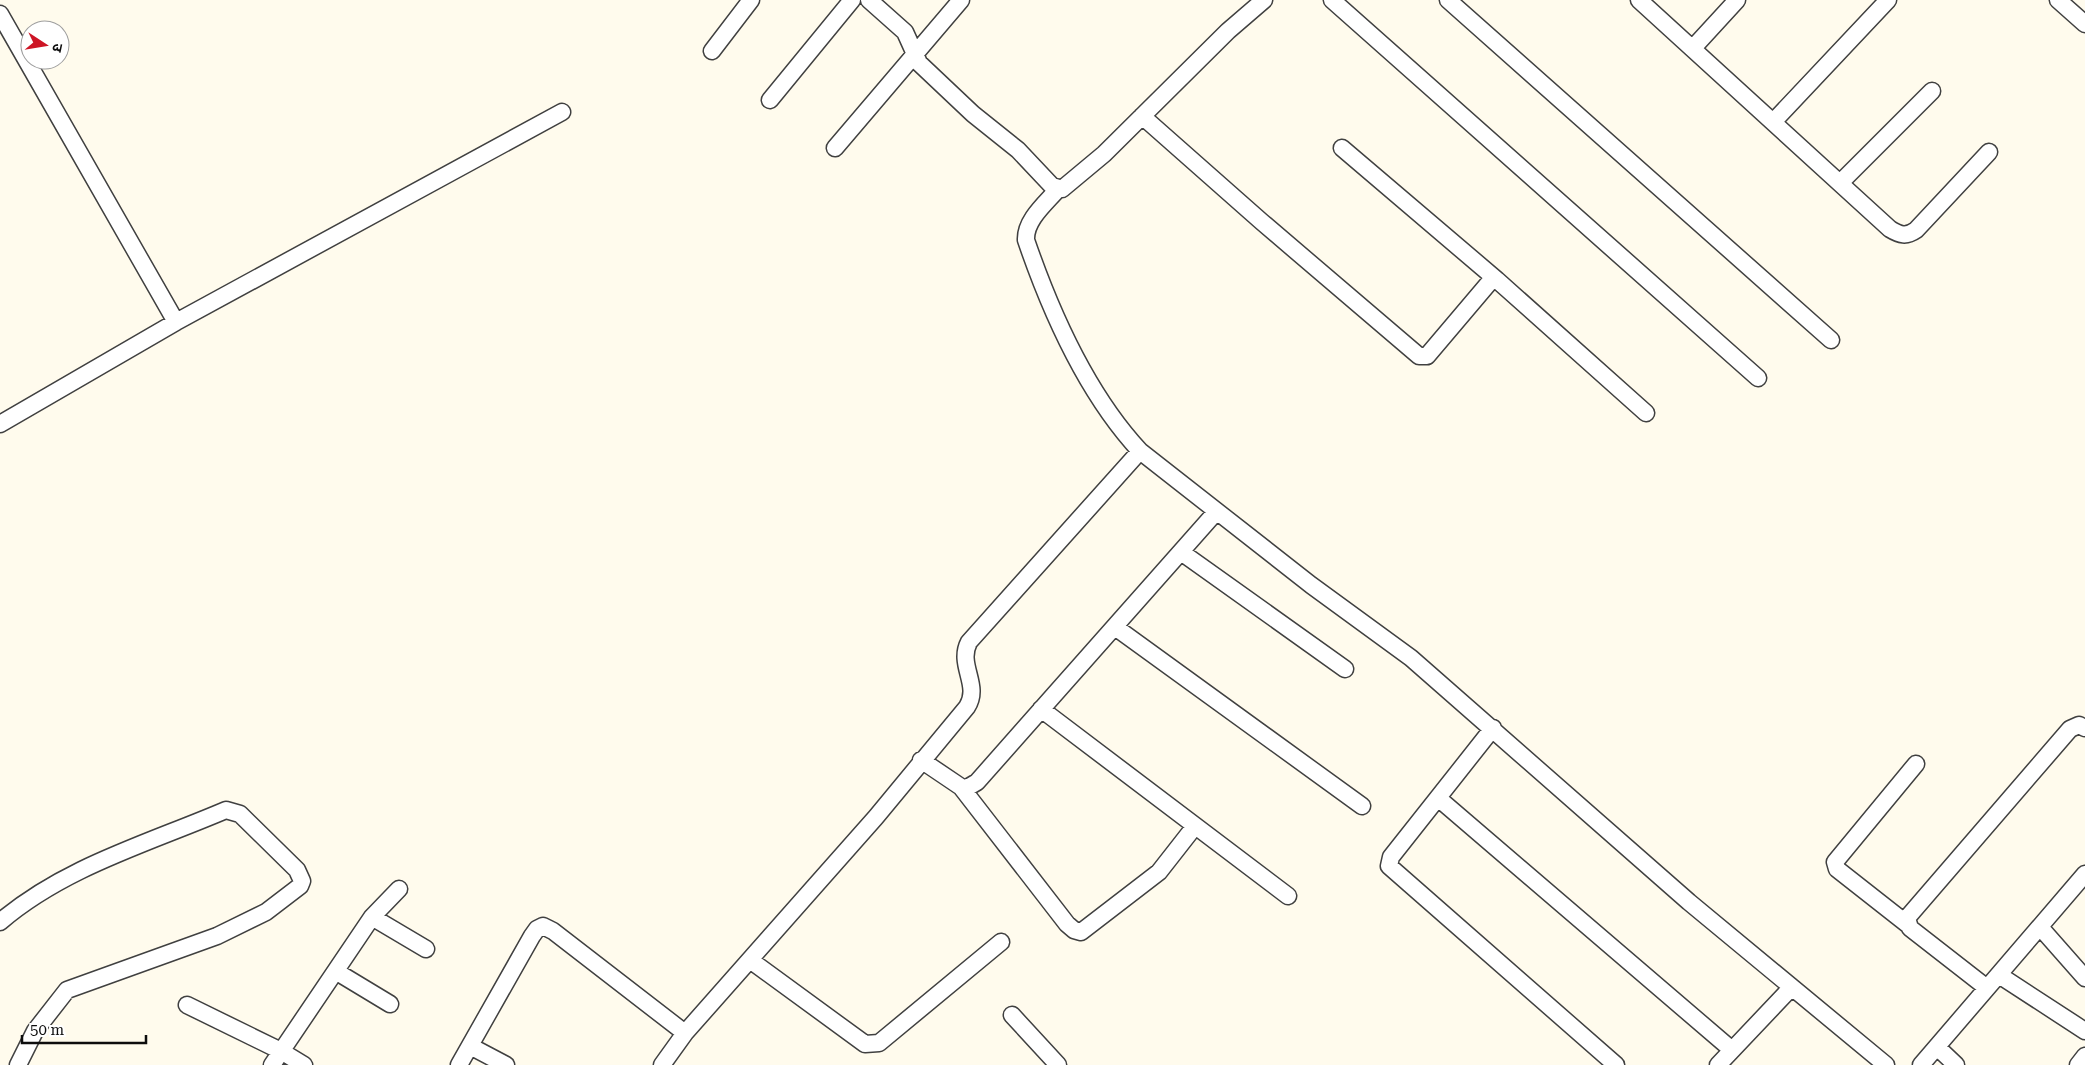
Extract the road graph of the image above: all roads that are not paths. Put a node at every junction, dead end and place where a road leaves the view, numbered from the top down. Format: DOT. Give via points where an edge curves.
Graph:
graph roads {
  1 [pos="751,0"];
  2 [pos="852,0"];
  3 [pos="869,0"];
  4 [pos="961,0"];
  5 [pos="1264,0"];
  6 [pos="1332,0"];
  7 [pos="1448,0"];
  8 [pos="1639,0"];
  9 [pos="1737,0"];
  10 [pos="1888,0"];
  11 [pos="2058,0"];
  12 [pos="0,14"];
  13 [pos="2085,24"];
  14 [pos="1693,48"];
  15 [pos="712,51"];
  16 [pos="915,56"];
  17 [pos="1932,91"];
  18 [pos="770,100"];
  19 [pos="562,112"];
  20 [pos="1142,116"];
  21 [pos="1774,121"];
  22 [pos="835,148"];
  23 [pos="1342,148"];
  24 [pos="1989,152"];
  25 [pos="1840,183"];
  26 [pos="1058,188"];
  27 [pos="1497,280"];
  28 [pos="176,322"];
  29 [pos="1832,340"];
  30 [pos="1758,378"];
  31 [pos="1646,413"];
  32 [pos="0,424"];
  33 [pos="1140,451"];
  34 [pos="1216,512"];
  35 [pos="1181,552"];
  36 [pos="1115,627"];
  37 [pos="1345,669"];
  38 [pos="1041,709"];
  39 [pos="1493,728"];
  40 [pos="2085,728"];
  41 [pos="921,760"];
  42 [pos="1916,764"];
  43 [pos="961,787"];
  44 [pos="1438,798"];
  45 [pos="1362,806"];
  46 [pos="1195,826"];
  47 [pos="2085,874"];
  48 [pos="399,889"];
  49 [pos="1288,896"];
  50 [pos="372,917"];
  51 [pos="0,922"];
  52 [pos="1907,924"];
  53 [pos="2040,927"];
  54 [pos="1001,942"];
  55 [pos="426,949"];
  56 [pos="750,960"];
  57 [pos="337,972"];
  58 [pos="1999,975"];
  59 [pos="2085,978"];
  60 [pos="1791,988"];
  61 [pos="1987,988"];
  62 [pos="390,1004"];
  63 [pos="187,1005"];
  64 [pos="1012,1015"];
  65 [pos="2085,1031"];
  66 [pos="685,1033"];
  67 [pos="470,1046"];
  68 [pos="1937,1047"];
  69 [pos="1732,1050"];
  70 [pos="281,1051"];
  71 [pos="2085,1056"];
  72 [pos="18,1065"];
  73 [pos="272,1065"];
  74 [pos="304,1065"];
  75 [pos="459,1065"];
  76 [pos="506,1065"];
  77 [pos="662,1065"];
  78 [pos="1058,1065"];
  79 [pos="1616,1065"];
  80 [pos="1718,1065"];
  81 [pos="1886,1065"];
  82 [pos="1921,1065"];
  83 [pos="1956,1065"];
  84 [pos="2078,1065"];
  1 -- 15 [label="street"];
  2 -- 18 [label="street"];
  3 -- 16 [label="street" via="906,32"];
  4 -- 16 [label="street"];
  5 -- 20 [label="street"];
  6 -- 30 [label="street"];
  7 -- 29 [label="street"];
  8 -- 14 [label="street"];
  9 -- 14 [label="street"];
  10 -- 21 [label="street"];
  11 -- 13 [label="street"];
  12 -- 28 [label="street"];
  14 -- 21 [label="street"];
  16 -- 22 [label="street"];
  16 -- 26 [label="street" via="973,114"];
  17 -- 25 [label="street"];
  19 -- 28 [label="street"];
  20 -- 26 [label="street" via="1074,182"];
  20 -- 27 [label="street" via="1419,356 1428,356 1488,284"];
  21 -- 25 [label="street"];
  23 -- 27 [label="street"];
  24 -- 25 [label="street" via="1908,235 1899,235 1890,229"];
  26 -- 33 [label="street" via="1029,224 1026,240 1055,316 1073,351 1105,405"];
  27 -- 31 [label="street" via="1503,282"];
  28 -- 32 [label="street"];
  33 -- 34 [label="street"];
  33 -- 41 [label="street" via="969,642 965,651 972,700"];
  34 -- 35 [label="street"];
  34 -- 39 [label="street" via="1411,658"];
  35 -- 36 [label="street"];
  35 -- 37 [label="street"];
  36 -- 38 [label="street"];
  36 -- 45 [label="street"];
  38 -- 43 [label="street" via="977,782 967,788"];
  38 -- 46 [label="street"];
  39 -- 44 [label="street"];
  39 -- 60 [label="street"];
  40 -- 52 [label="street" via="2079,725 2070,729 1909,914"];
  41 -- 43 [label="street"];
  41 -- 56 [label="street" via="876,817"];
  42 -- 52 [label="street" via="1835,862 1838,869"];
  43 -- 46 [label="street" via="1067,924 1081,932 1159,872"];
  44 -- 69 [label="street"];
  44 -- 79 [label="street" via="1391,857 1389,866"];
  46 -- 49 [label="street"];
  47 -- 53 [label="street"];
  48 -- 50 [label="street"];
  50 -- 55 [label="street"];
  50 -- 57 [label="street"];
  51 -- 72 [label="street" via="28,901 99,861 226,810 240,814 297,870 302,881 300,886 252,920 217,936 67,990 35,1031"];
  52 -- 61 [label="street"];
  53 -- 58 [label="street"];
  53 -- 59 [label="street"];
  54 -- 56 [label="street" via="879,1043 872,1045 865,1044"];
  56 -- 66 [label="street"];
  57 -- 62 [label="street"];
  57 -- 70 [label="street"];
  58 -- 61 [label="street"];
  58 -- 65 [label="street"];
  60 -- 69 [label="street"];
  60 -- 81 [label="street"];
  61 -- 68 [label="street"];
  63 -- 70 [label="street"];
  64 -- 78 [label="street"];
  66 -- 67 [label="street" via="554,931 543,926 532,936"];
  66 -- 77 [label="street"];
  67 -- 75 [label="street"];
  67 -- 76 [label="street"];
  68 -- 82 [label="street"];
  68 -- 83 [label="street"];
  69 -- 80 [label="street"];
  70 -- 73 [label="street"];
  70 -- 74 [label="street"];
  71 -- 84 [label="street"];
}
